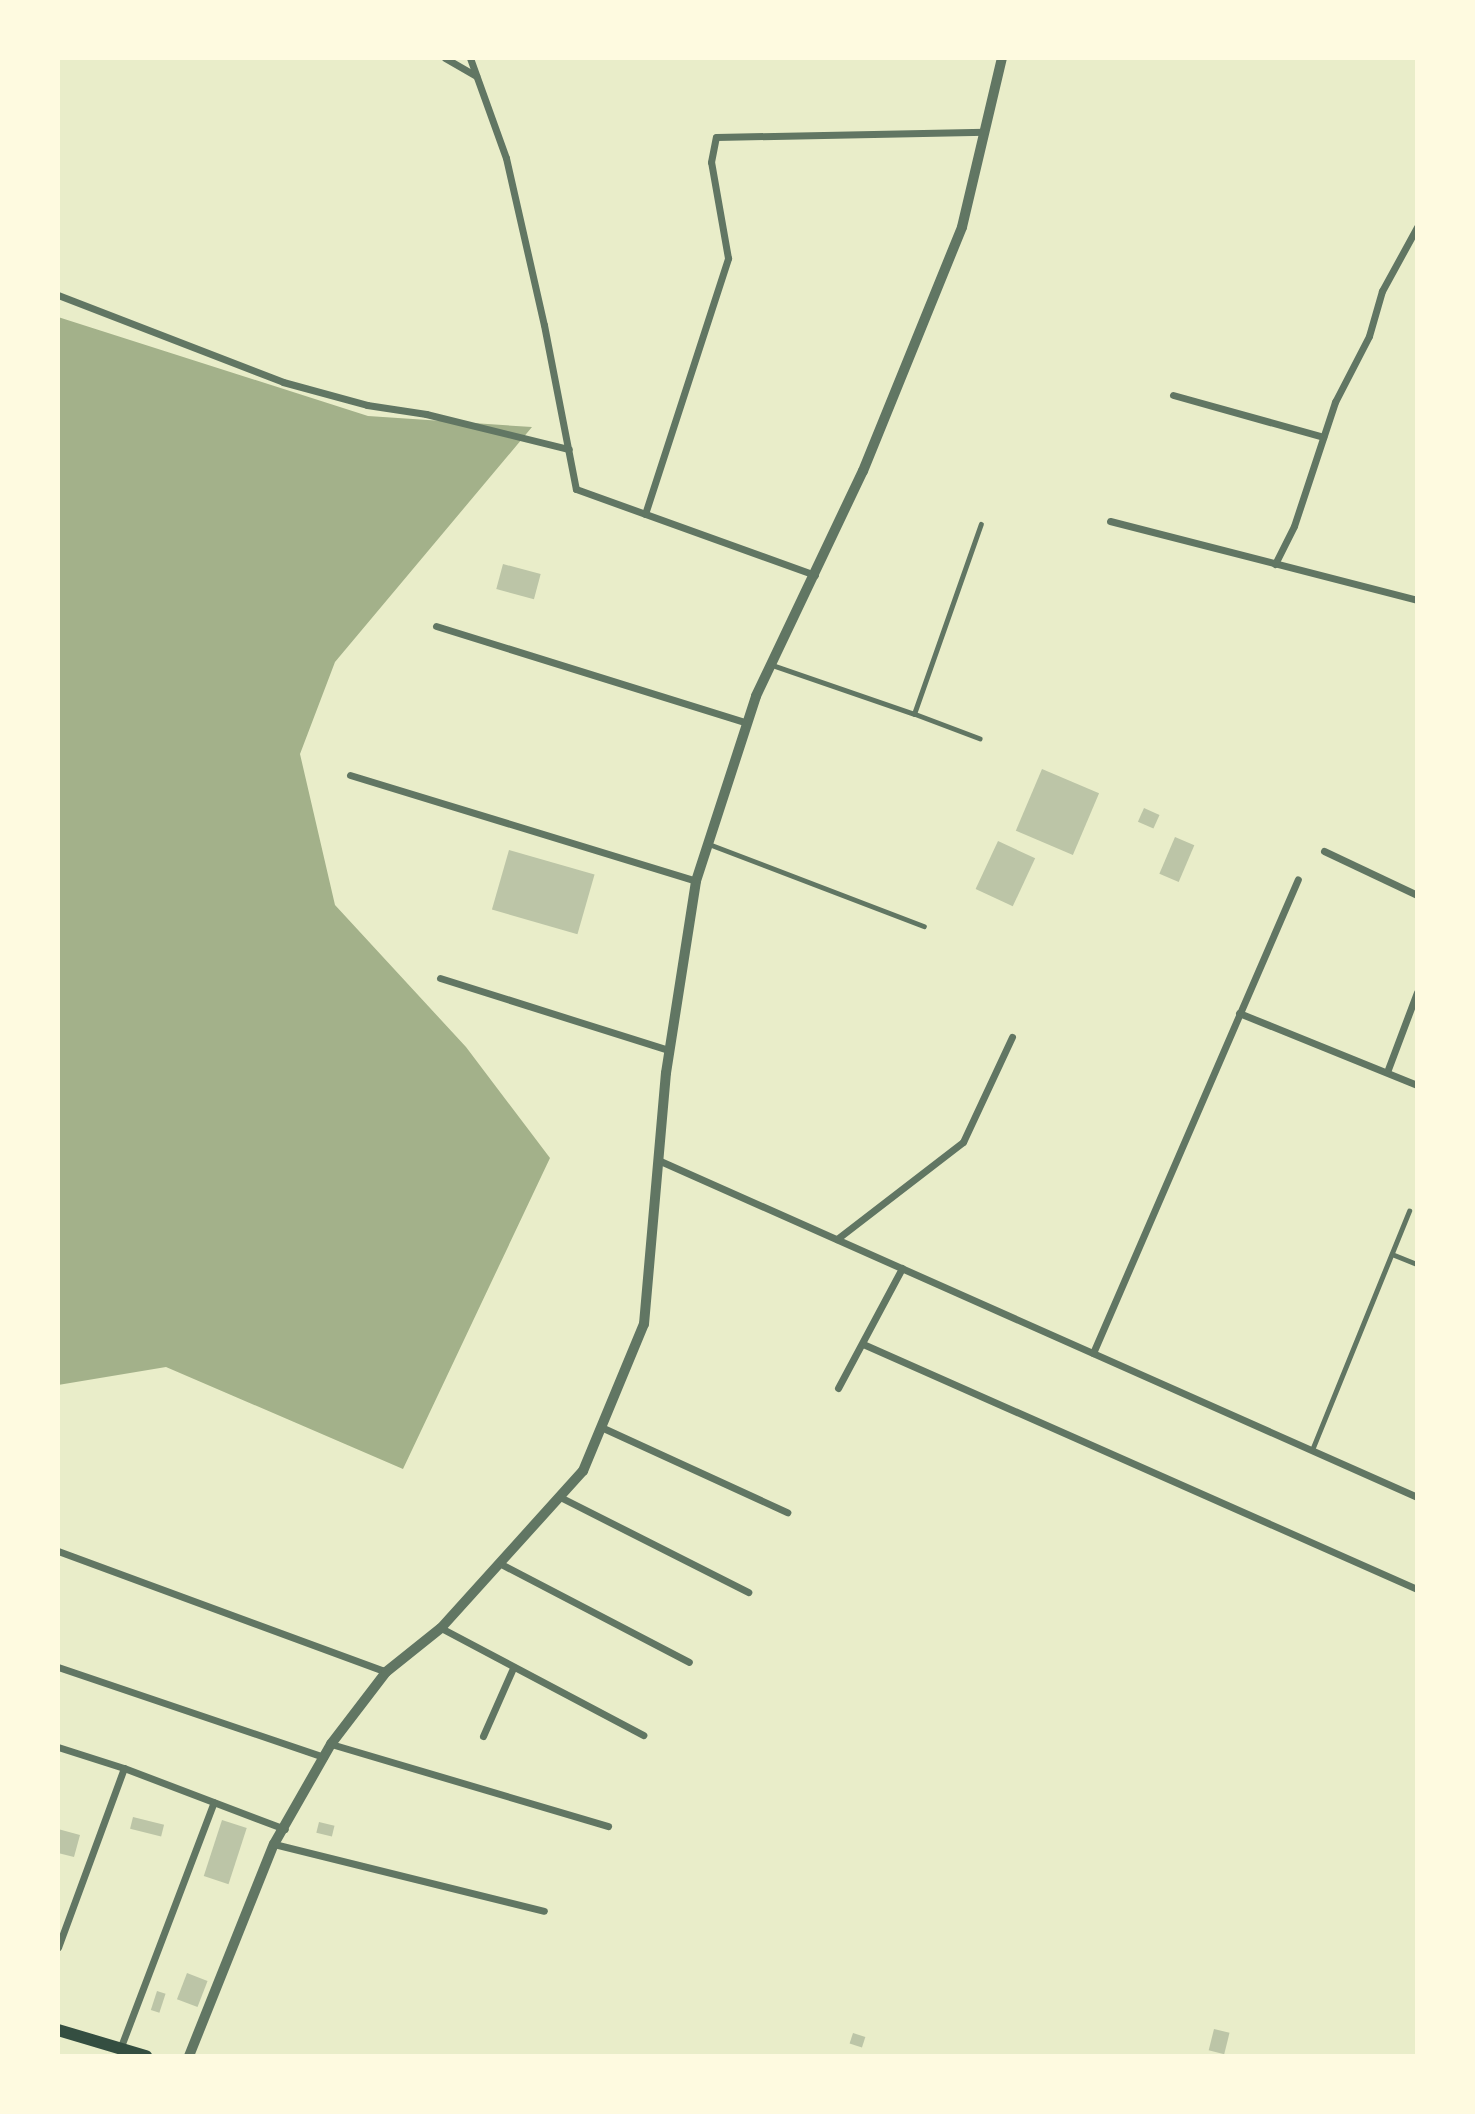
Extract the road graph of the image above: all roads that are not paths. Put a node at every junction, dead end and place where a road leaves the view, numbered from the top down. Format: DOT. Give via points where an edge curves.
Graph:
graph roads {
  1 [pos="445,58"];
  2 [pos="470,58"];
  3 [pos="1002,58"];
  4 [pos="476,76"];
  5 [pos="985,132"];
  6 [pos="1417,227"];
  7 [pos="58,295"];
  8 [pos="1173,395"];
  9 [pos="1323,437"];
  10 [pos="569,449"];
  11 [pos="645,514"];
  12 [pos="1110,521"];
  13 [pos="981,524"];
  14 [pos="1275,564"];
  15 [pos="816,575"];
  16 [pos="1417,600"];
  17 [pos="436,626"];
  18 [pos="772,665"];
  19 [pos="914,714"];
  20 [pos="747,723"];
  21 [pos="980,739"];
  22 [pos="350,775"];
  23 [pos="708,844"];
  24 [pos="1324,851"];
  25 [pos="1298,879"];
  26 [pos="696,881"];
  27 [pos="1417,895"];
  28 [pos="924,926"];
  29 [pos="440,978"];
  30 [pos="1417,992"];
  31 [pos="1240,1013"];
  32 [pos="1013,1037"];
  33 [pos="669,1050"];
  34 [pos="1387,1072"];
  35 [pos="1417,1085"];
  36 [pos="658,1160"];
  37 [pos="1409,1211"];
  38 [pos="837,1239"];
  39 [pos="1392,1254"];
  40 [pos="1417,1264"];
  41 [pos="902,1268"];
  42 [pos="863,1345"];
  43 [pos="1093,1353"];
  44 [pos="838,1388"];
  45 [pos="601,1427"];
  46 [pos="1312,1450"];
  47 [pos="560,1497"];
  48 [pos="1417,1497"];
  49 [pos="787,1512"];
  50 [pos="58,1551"];
  51 [pos="499,1563"];
  52 [pos="1417,1589"];
  53 [pos="748,1592"];
  54 [pos="441,1628"];
  55 [pos="689,1662"];
  56 [pos="58,1667"];
  57 [pos="513,1668"];
  58 [pos="386,1672"];
  59 [pos="643,1735"];
  60 [pos="482,1736"];
  61 [pos="331,1744"];
  62 [pos="58,1747"];
  63 [pos="324,1757"];
  64 [pos="124,1768"];
  65 [pos="214,1802"];
  66 [pos="608,1826"];
  67 [pos="285,1829"];
  68 [pos="274,1844"];
  69 [pos="544,1911"];
  70 [pos="58,1947"];
  71 [pos="58,2031"];
  72 [pos="120,2049"];
  73 [pos="146,2056"];
  74 [pos="189,2056"];
  1 -- 4 [label="street"];
  2 -- 4 [label="street"];
  3 -- 5 [label="street"];
  4 -- 10 [label="street" via="506,158"];
  5 -- 11 [label="street" via="716,137 711,162 728,258"];
  5 -- 15 [label="street" via="962,227"];
  6 -- 9 [label="street" via="1382,291 1369,336 1335,402"];
  7 -- 10 [label="street" via="283,382"];
  8 -- 9 [label="street"];
  9 -- 14 [label="street" via="1294,526"];
  10 -- 11 [label="street" via="576,489"];
  11 -- 15 [label="street"];
  12 -- 14 [label="street"];
  13 -- 19 [label="lane"];
  14 -- 16 [label="street"];
  15 -- 18 [label="street"];
  17 -- 20 [label="street"];
  18 -- 19 [label="lane"];
  18 -- 20 [label="street"];
  19 -- 21 [label="lane"];
  20 -- 23 [label="street"];
  22 -- 26 [label="street"];
  23 -- 26 [label="street"];
  23 -- 28 [label="lane"];
  24 -- 27 [label="street"];
  25 -- 31 [label="street"];
  26 -- 33 [label="street"];
  29 -- 33 [label="street"];
  30 -- 34 [label="street"];
  31 -- 34 [label="street"];
  31 -- 43 [label="street"];
  32 -- 38 [label="street" via="963,1142"];
  33 -- 36 [label="street"];
  34 -- 35 [label="street"];
  36 -- 38 [label="street"];
  36 -- 45 [label="street" via="644,1324"];
  37 -- 39 [label="lane"];
  38 -- 41 [label="street"];
  39 -- 40 [label="lane"];
  39 -- 46 [label="lane"];
  41 -- 42 [label="street"];
  41 -- 43 [label="street"];
  42 -- 44 [label="street"];
  42 -- 52 [label="street"];
  43 -- 46 [label="street"];
  45 -- 47 [label="street" via="583,1471"];
  45 -- 49 [label="street"];
  46 -- 48 [label="street"];
  47 -- 51 [label="street"];
  47 -- 53 [label="street"];
  50 -- 58 [label="street"];
  51 -- 54 [label="street"];
  51 -- 55 [label="street"];
  54 -- 57 [label="street"];
  54 -- 58 [label="street"];
  56 -- 63 [label="street"];
  57 -- 59 [label="street"];
  57 -- 60 [label="street"];
  58 -- 61 [label="street"];
  61 -- 63 [label="street"];
  61 -- 66 [label="street"];
  62 -- 64 [label="street"];
  63 -- 67 [label="street"];
  64 -- 65 [label="street"];
  64 -- 70 [label="street"];
  65 -- 67 [label="street"];
  65 -- 72 [label="street"];
  67 -- 68 [label="street"];
  68 -- 69 [label="street"];
  68 -- 74 [label="street"];
  71 -- 72 [label="main road"];
  72 -- 73 [label="main road"];
}
